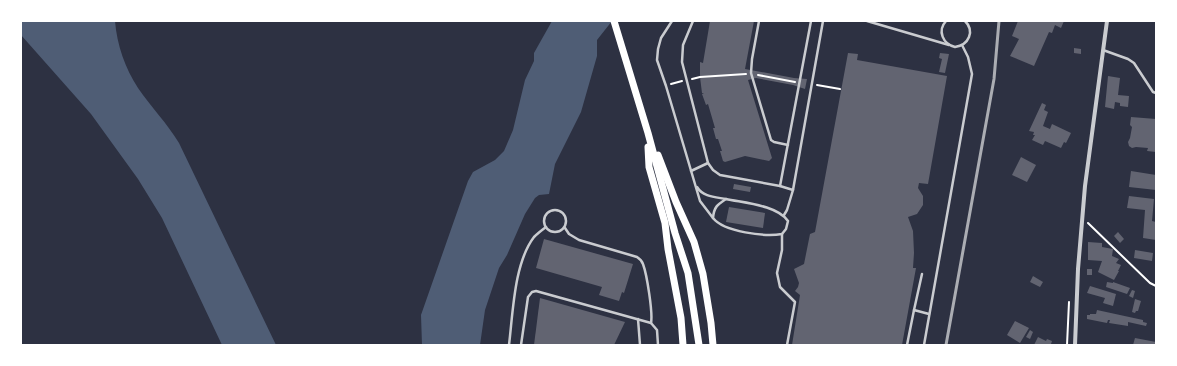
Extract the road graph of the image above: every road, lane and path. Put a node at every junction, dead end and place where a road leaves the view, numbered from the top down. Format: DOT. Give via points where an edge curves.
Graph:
graph roads {
  1 [pos="614,21"];
  2 [pos="672,21"];
  3 [pos="693,21"];
  4 [pos="759,21"];
  5 [pos="811,21"];
  6 [pos="823,21"];
  7 [pos="867,21"];
  8 [pos="946,21"];
  9 [pos="965,21"];
  10 [pos="1107,21"];
  11 [pos="949,45"];
  12 [pos="962,45"];
  13 [pos="1103,50"];
  14 [pos="1156,93"];
  15 [pos="648,133"];
  16 [pos="788,145"];
  17 [pos="708,163"];
  18 [pos="691,171"];
  19 [pos="695,185"];
  20 [pos="780,186"];
  21 [pos="793,190"];
  22 [pos="726,199"];
  23 [pos="784,215"];
  24 [pos="712,218"];
  25 [pos="1082,218"];
  26 [pos="546,227"];
  27 [pos="565,228"];
  28 [pos="782,234"];
  29 [pos="922,274"];
  30 [pos="1156,286"];
  31 [pos="914,310"];
  32 [pos="929,314"];
  33 [pos="638,319"];
  34 [pos="651,323"];
  35 [pos="509,345"];
  36 [pos="521,345"];
  37 [pos="640,345"];
  38 [pos="658,345"];
  39 [pos="683,345"];
  40 [pos="699,345"];
  41 [pos="712,345"];
  42 [pos="788,345"];
  43 [pos="908,345"];
  44 [pos="924,345"];
  45 [pos="1075,345"];
  1 -- 15 [label="main road"];
  2 -- 18 [label="lane" via="661,38 657,60"];
  3 -- 17 [label="lane" via="683,45 682,62"];
  4 -- 16 [label="lane" via="751,73 771,140"];
  5 -- 16 [label="lane"];
  6 -- 21 [label="lane"];
  7 -- 11 [label="lane"];
  8 -- 11 [label="lane" via="942,27 942,35"];
  9 -- 12 [label="lane" via="970,32 968,40"];
  10 -- 13 [label="street"];
  11 -- 12 [label="lane"];
  12 -- 32 [label="lane" via="972,74"];
  13 -- 14 [label="lane" via="1134,62"];
  13 -- 25 [label="street"];
  15 -- 39 [label="main road" via="649,168 665,223"];
  15 -- 40 [label="main road" via="688,273"];
  15 -- 41 [label="main road" via="696,249 703,274"];
  16 -- 20 [label="lane"];
  17 -- 18 [label="lane"];
  17 -- 20 [label="lane" via="720,175"];
  18 -- 19 [label="lane"];
  19 -- 22 [label="lane" via="705,195"];
  19 -- 24 [label="lane" via="700,201"];
  20 -- 21 [label="lane"];
  21 -- 23 [label="lane"];
  22 -- 23 [label="lane" via="773,209"];
  22 -- 24 [label="lane" via="716,205"];
  23 -- 28 [label="lane" via="788,221"];
  24 -- 28 [label="lane" via="721,225 733,229 772,236"];
  25 -- 30 [label="path"];
  25 -- 45 [label="street"];
  26 -- 27 [label="lane" via="554,232"];
  26 -- 27 [label="lane" via="546,214 557,209 566,216"];
  26 -- 35 [label="lane" via="535,237 521,263"];
  27 -- 34 [label="lane" via="578,240 641,260 646,278"];
  28 -- 42 [label="lane" via="782,250 777,273 780,287 795,302"];
  29 -- 31 [label="lane"];
  31 -- 32 [label="lane"];
  31 -- 43 [label="lane"];
  32 -- 44 [label="lane"];
  33 -- 34 [label="lane"];
  33 -- 36 [label="lane" via="536,291 528,297"];
  33 -- 37 [label="lane"];
  34 -- 38 [label="lane" via="656,330"];
}
